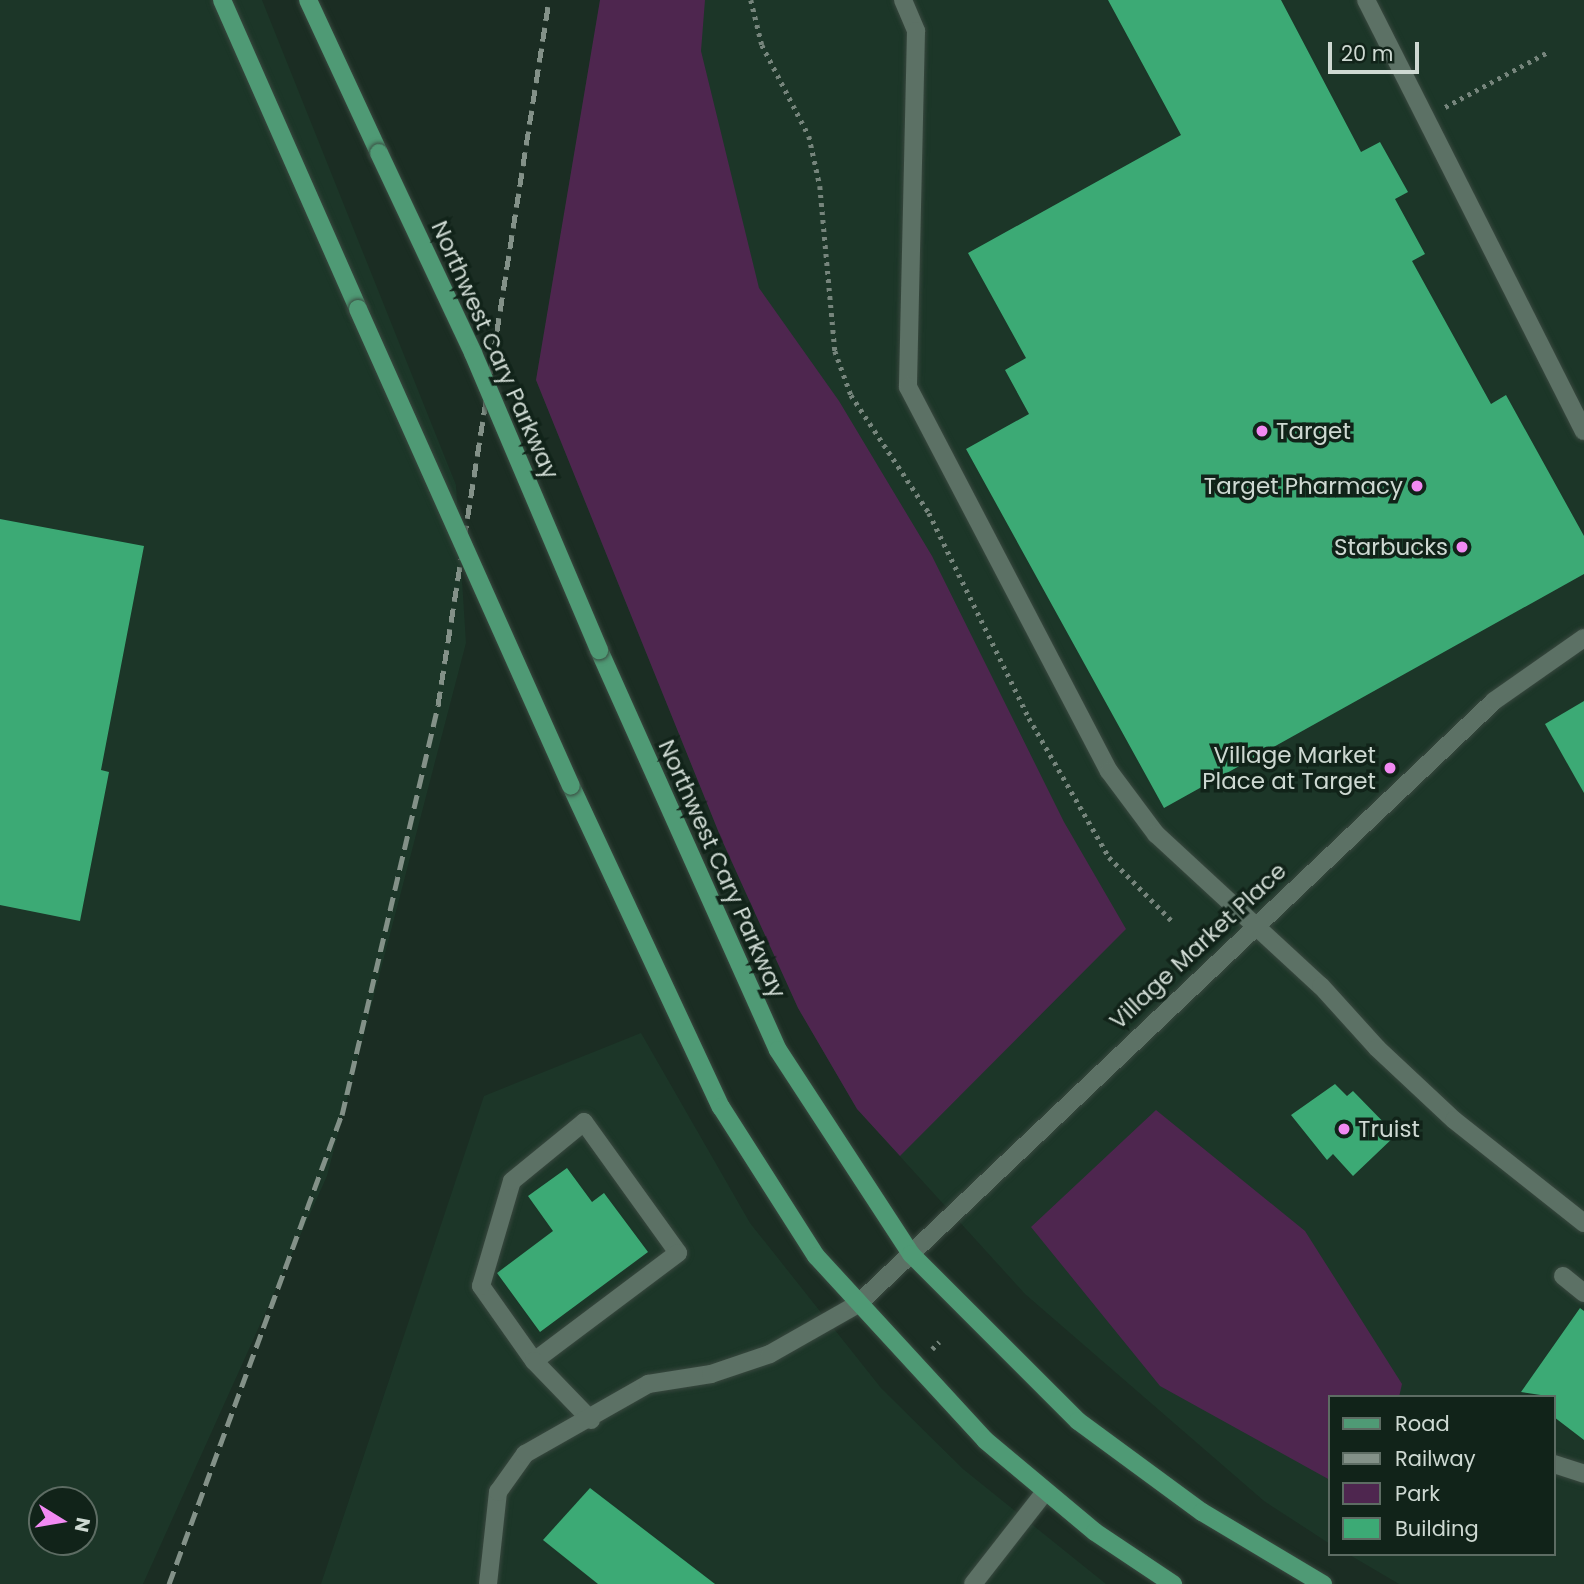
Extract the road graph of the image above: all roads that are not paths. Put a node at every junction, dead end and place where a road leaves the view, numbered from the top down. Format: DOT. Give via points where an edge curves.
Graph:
graph roads {
  1 [pos="222,0"];
  2 [pos="308,0"];
  3 [pos="903,0"];
  4 [pos="1366,0"];
  5 [pos="1584,431"];
  6 [pos="1584,638"];
  7 [pos="1253,926"];
  8 [pos="1584,1223"];
  9 [pos="911,1254"];
  10 [pos="1563,1276"];
  11 [pos="1584,1293"];
  12 [pos="858,1304"];
  13 [pos="534,1361"];
  14 [pos="591,1420"];
  15 [pos="1556,1465"];
  16 [pos="1584,1474"];
  17 [pos="1044,1493"];
  18 [pos="488,1584"];
  19 [pos="973,1584"];
  20 [pos="1173,1584"];
  21 [pos="1323,1584"];
  1 -- 12 [label="main road, bridge" via="570,786 720,1107 816,1256"];
  2 -- 9 [label="main road, Northwest Cary Parkway, bridge" via="473,353 599,650 778,1050"];
  3 -- 7 [label="street" via="916,32 908,387 1110,771 1156,834"];
  4 -- 5 [label="street"];
  6 -- 7 [label="street, Village Market Place" via="1494,701"];
  7 -- 8 [label="street" via="1454,1120"];
  7 -- 9 [label="street, Village Market Place"];
  9 -- 12 [label="street, Village Market Place"];
  9 -- 21 [label="main road, Northwest Cary Parkway" via="1078,1421 1202,1511"];
  10 -- 11 [label="street"];
  12 -- 14 [label="street, Village Market Place" via="770,1354 711,1374 648,1384"];
  12 -- 17 [label="main road" via="937,1393"];
  13 -- 13 [label="street" via="678,1253 584,1122 512,1181 481,1286"];
  13 -- 14 [label="street"];
  14 -- 18 [label="street, Village Market Place" via="548,1439 509,1469 498,1492"];
  15 -- 16 [label="street"];
  17 -- 19 [label="street"];
  17 -- 20 [label="main road"];
}
